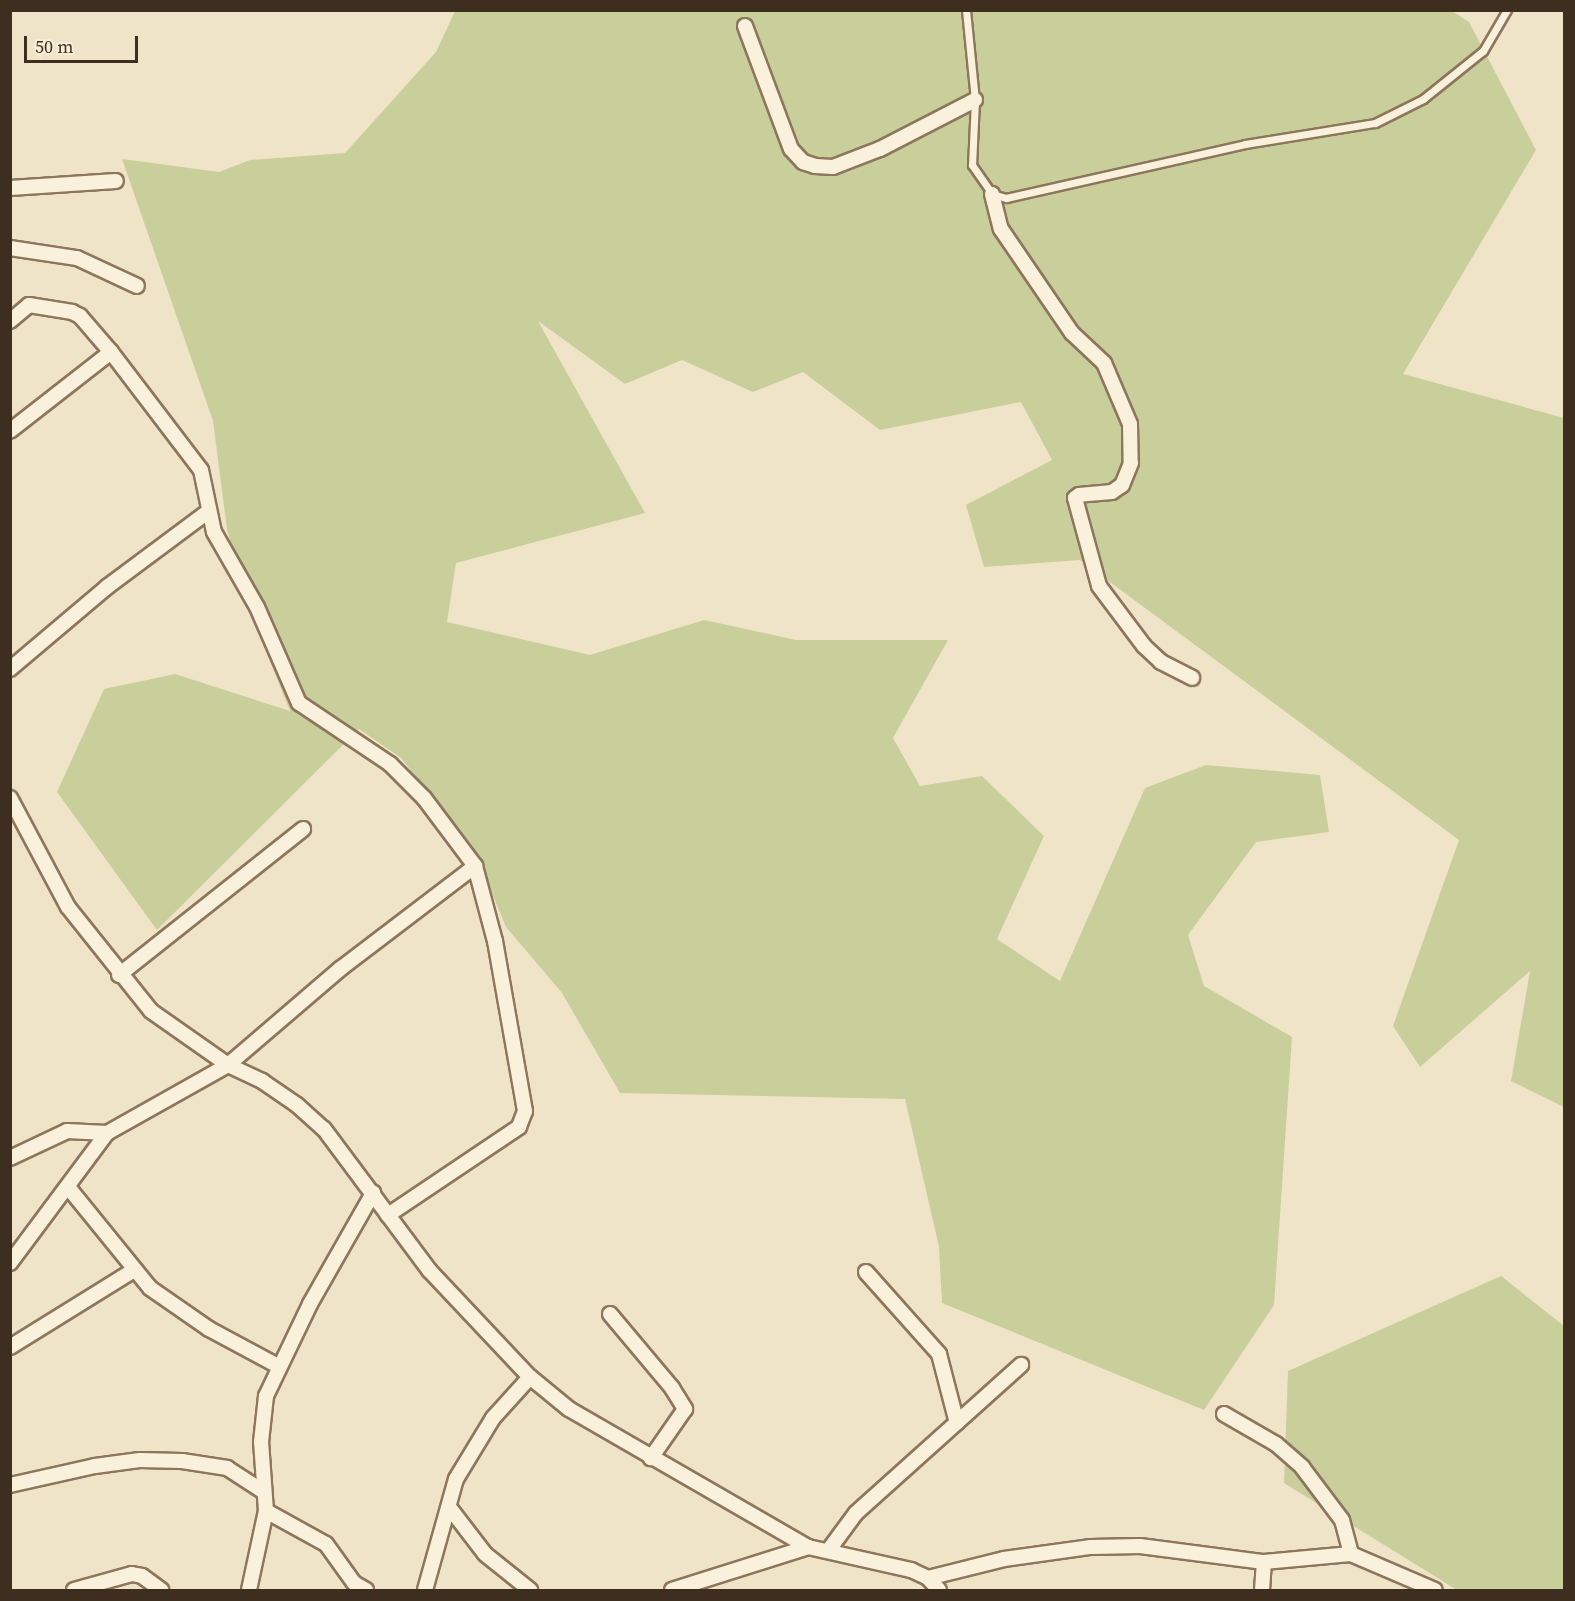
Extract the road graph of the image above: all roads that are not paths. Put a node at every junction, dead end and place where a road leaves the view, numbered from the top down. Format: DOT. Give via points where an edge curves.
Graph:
graph roads {
  1 [pos="966,10"];
  2 [pos="1507,10"];
  3 [pos="745,26"];
  4 [pos="975,100"];
  5 [pos="116,181"];
  6 [pos="10,188"];
  7 [pos="992,195"];
  8 [pos="10,248"];
  9 [pos="137,286"];
  10 [pos="10,321"];
  11 [pos="111,351"];
  12 [pos="10,431"];
  13 [pos="209,511"];
  14 [pos="10,669"];
  15 [pos="1192,678"];
  16 [pos="10,798"];
  17 [pos="303,830"];
  18 [pos="475,866"];
  19 [pos="119,975"];
  20 [pos="228,1065"];
  21 [pos="107,1134"];
  22 [pos="10,1158"];
  23 [pos="68,1187"];
  24 [pos="373,1193"];
  25 [pos="388,1215"];
  26 [pos="10,1263"];
  27 [pos="134,1270"];
  28 [pos="866,1272"];
  29 [pos="610,1314"];
  30 [pos="10,1347"];
  31 [pos="1021,1365"];
  32 [pos="278,1366"];
  33 [pos="530,1377"];
  34 [pos="1224,1414"];
  35 [pos="957,1423"];
  36 [pos="651,1458"];
  37 [pos="10,1485"];
  38 [pos="264,1492"];
  39 [pos="449,1507"];
  40 [pos="266,1511"];
  41 [pos="808,1547"];
  42 [pos="828,1551"];
  43 [pos="1351,1554"];
  44 [pos="1264,1562"];
  45 [pos="928,1578"];
  46 [pos="74,1590"];
  47 [pos="161,1590"];
  48 [pos="249,1590"];
  49 [pos="366,1590"];
  50 [pos="425,1590"];
  51 [pos="530,1590"];
  52 [pos="672,1590"];
  53 [pos="939,1590"];
  54 [pos="1262,1590"];
  55 [pos="1435,1590"];
  1 -- 4 [label="lane"];
  2 -- 7 [label="lane" via="1484,51 1423,99 1375,123 1245,144 1006,198"];
  3 -- 4 [label="street" via="791,149 803,162 815,166 833,166 880,149"];
  4 -- 7 [label="lane" via="972,165"];
  5 -- 6 [label="street"];
  7 -- 15 [label="street" via="1001,229 1072,333 1104,363 1130,424 1131,463 1122,485 1112,492 1075,498 1099,586 1144,646 1161,662"];
  8 -- 9 [label="street" via="77,258"];
  10 -- 11 [label="street" via="29,305 72,312"];
  11 -- 12 [label="street"];
  11 -- 13 [label="street" via="201,470"];
  13 -- 14 [label="street" via="107,587"];
  13 -- 18 [label="street" via="214,532 257,607 299,703 390,764 424,798"];
  16 -- 19 [label="street" via="68,907"];
  17 -- 19 [label="street"];
  18 -- 20 [label="street" via="340,969"];
  18 -- 25 [label="street" via="495,941 525,1111 519,1127"];
  19 -- 20 [label="street" via="151,1011"];
  20 -- 21 [label="street"];
  20 -- 24 [label="street" via="262,1081 297,1105 346,1154"];
  21 -- 22 [label="street" via="68,1131"];
  21 -- 23 [label="street"];
  23 -- 26 [label="street"];
  23 -- 27 [label="street"];
  24 -- 25 [label="street"];
  24 -- 32 [label="street"];
  25 -- 33 [label="street" via="429,1270"];
  27 -- 30 [label="street"];
  27 -- 32 [label="street" via="174,1305"];
  28 -- 35 [label="street" via="939,1354"];
  29 -- 36 [label="street" via="683,1403 684,1414"];
  31 -- 35 [label="street"];
  32 -- 38 [label="street" via="262,1420"];
  33 -- 36 [label="street" via="569,1409"];
  33 -- 39 [label="street" via="481,1436 456,1479"];
  34 -- 43 [label="street" via="1276,1444 1302,1467 1342,1520"];
  35 -- 42 [label="street" via="856,1513"];
  36 -- 41 [label="street"];
  37 -- 38 [label="street" via="95,1466 140,1460 182,1461 228,1468"];
  38 -- 40 [label="street"];
  39 -- 50 [label="street"];
  39 -- 51 [label="street" via="485,1554"];
  40 -- 48 [label="street"];
  40 -- 49 [label="street" via="326,1544 354,1583"];
  41 -- 42 [label="street"];
  41 -- 52 [label="street"];
  42 -- 45 [label="street" via="882,1561"];
  43 -- 44 [label="street"];
  43 -- 55 [label="street"];
  44 -- 45 [label="street" via="1140,1546 1091,1547 1004,1559"];
  44 -- 54 [label="street"];
  45 -- 53 [label="street"];
  46 -- 47 [label="street" via="132,1574 142,1576"];
}
